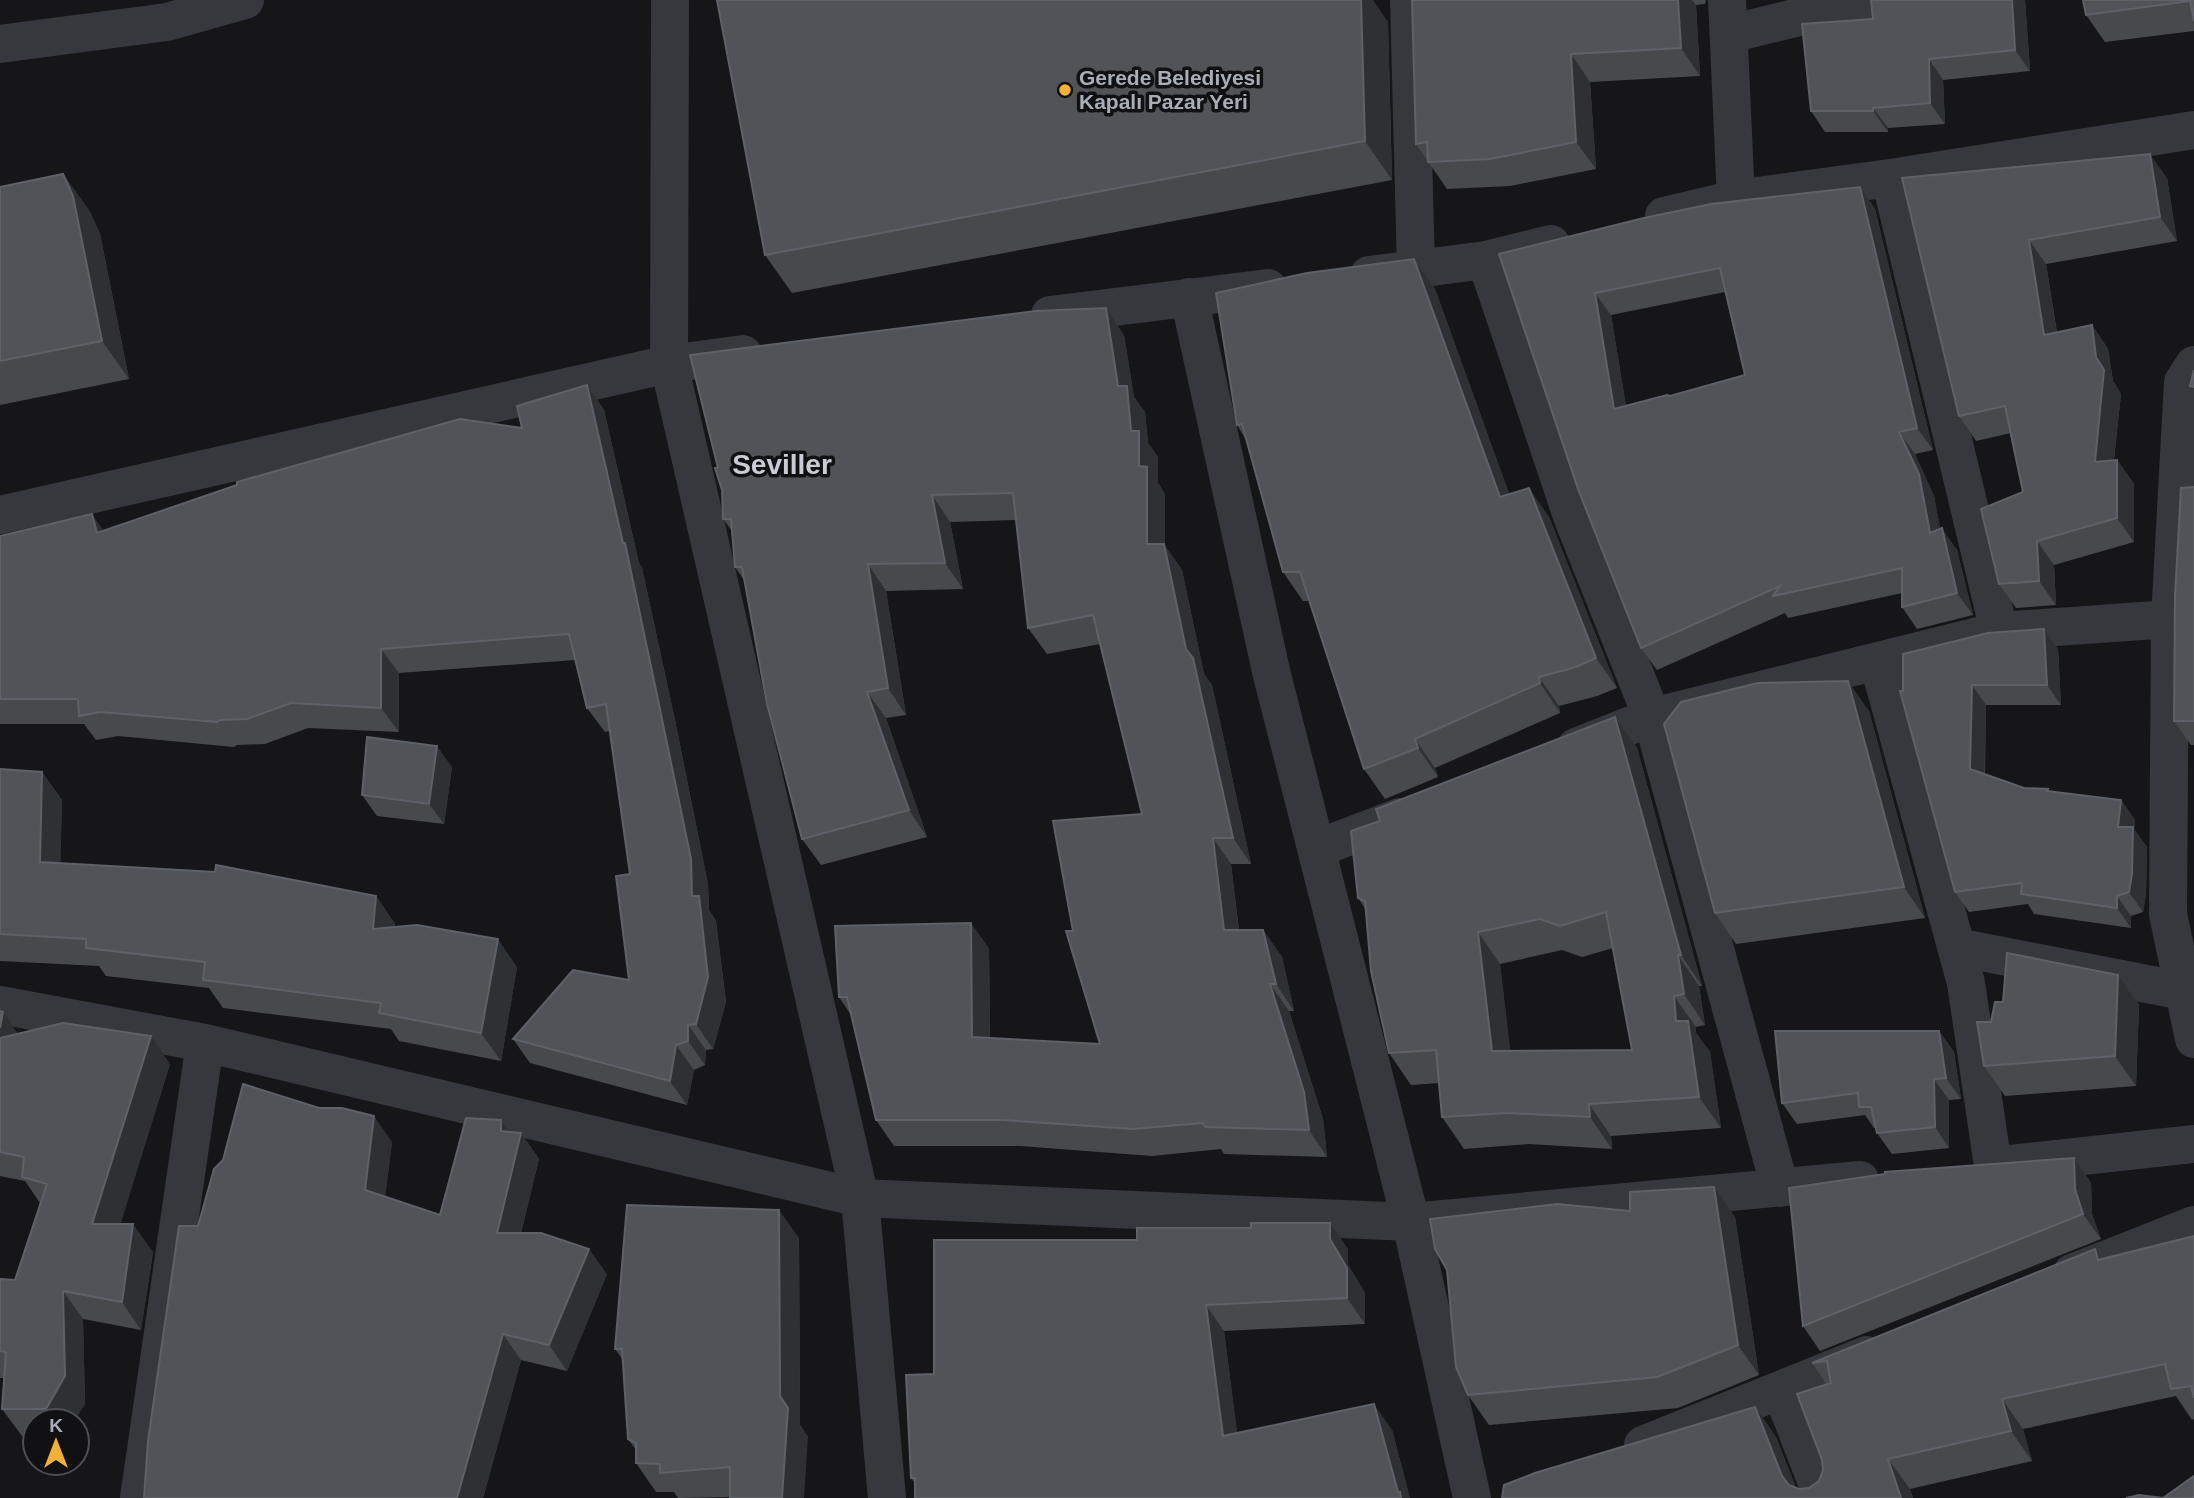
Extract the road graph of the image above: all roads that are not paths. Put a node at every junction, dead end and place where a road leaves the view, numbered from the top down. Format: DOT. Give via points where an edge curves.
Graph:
graph roads {
  1 [pos="246,0"];
  2 [pos="670,0"];
  3 [pos="1409,0"];
  4 [pos="1869,0"];
  5 [pos="1728,17"];
  6 [pos="0,44"];
  7 [pos="2194,130"];
  8 [pos="1890,178"];
  9 [pos="1736,199"];
  10 [pos="1631,225"];
  11 [pos="1578,237"];
  12 [pos="1486,260"];
  13 [pos="1416,269"];
  14 [pos="1335,279"];
  15 [pos="1296,284"];
  16 [pos="1189,298"];
  17 [pos="1011,320"];
  18 [pos="778,350"];
  19 [pos="669,364"];
  20 [pos="2194,365"];
  21 [pos="0,515"];
  22 [pos="2170,619"];
  23 [pos="1998,631"];
  24 [pos="1878,661"];
  25 [pos="1652,717"];
  26 [pos="1549,758"];
  27 [pos="1433,804"];
  28 [pos="1316,849"];
  29 [pos="1956,947"];
  30 [pos="2189,991"];
  31 [pos="0,1005"];
  32 [pos="2194,1039"];
  33 [pos="205,1043"];
  34 [pos="2194,1144"];
  35 [pos="1993,1166"];
  36 [pos="1954,1170"];
  37 [pos="1900,1176"];
  38 [pos="1780,1188"];
  39 [pos="860,1198"];
  40 [pos="1411,1222"];
  41 [pos="2194,1225"];
  42 [pos="2039,1287"];
  43 [pos="1897,1343"];
  44 [pos="1781,1390"];
  45 [pos="1614,1457"];
  46 [pos="139,1498"];
  47 [pos="887,1498"];
  48 [pos="1472,1498"];
  49 [pos="1822,1498"];
  1 -- 6 [label="street" via="167,22"];
  2 -- 19 [label="street"];
  3 -- 13 [label="street"];
  4 -- 5 [label="street"];
  5 -- 9 [label="street"];
  7 -- 8 [label="street"];
  8 -- 9 [label="street"];
  8 -- 23 [label="street"];
  9 -- 10 [label="street"];
  11 -- 12 [label="street"];
  12 -- 13 [label="street"];
  12 -- 25 [label="street" via="1573,519"];
  13 -- 14 [label="street"];
  15 -- 16 [label="street"];
  16 -- 17 [label="street"];
  16 -- 28 [label="street" via="1271,671"];
  18 -- 19 [label="street"];
  19 -- 21 [label="street"];
  19 -- 39 [label="street"];
  20 -- 22 [label="street" via="2183,382"];
  22 -- 23 [label="street"];
  22 -- 30 [label="street" via="2168,914"];
  23 -- 24 [label="street"];
  24 -- 25 [label="street"];
  24 -- 29 [label="street"];
  25 -- 26 [label="street"];
  25 -- 38 [label="street"];
  27 -- 28 [label="street"];
  28 -- 40 [label="street"];
  29 -- 30 [label="street"];
  29 -- 35 [label="street" via="1966,983"];
  30 -- 32 [label="street"];
  31 -- 33 [label="street"];
  33 -- 39 [label="street"];
  33 -- 46 [label="street"];
  34 -- 35 [label="street"];
  35 -- 36 [label="street"];
  37 -- 38 [label="street"];
  38 -- 40 [label="street"];
  39 -- 40 [label="street"];
  39 -- 47 [label="street"];
  40 -- 48 [label="street"];
  41 -- 42 [label="street"];
  43 -- 44 [label="street"];
  44 -- 45 [label="street"];
  44 -- 49 [label="street"];
}
